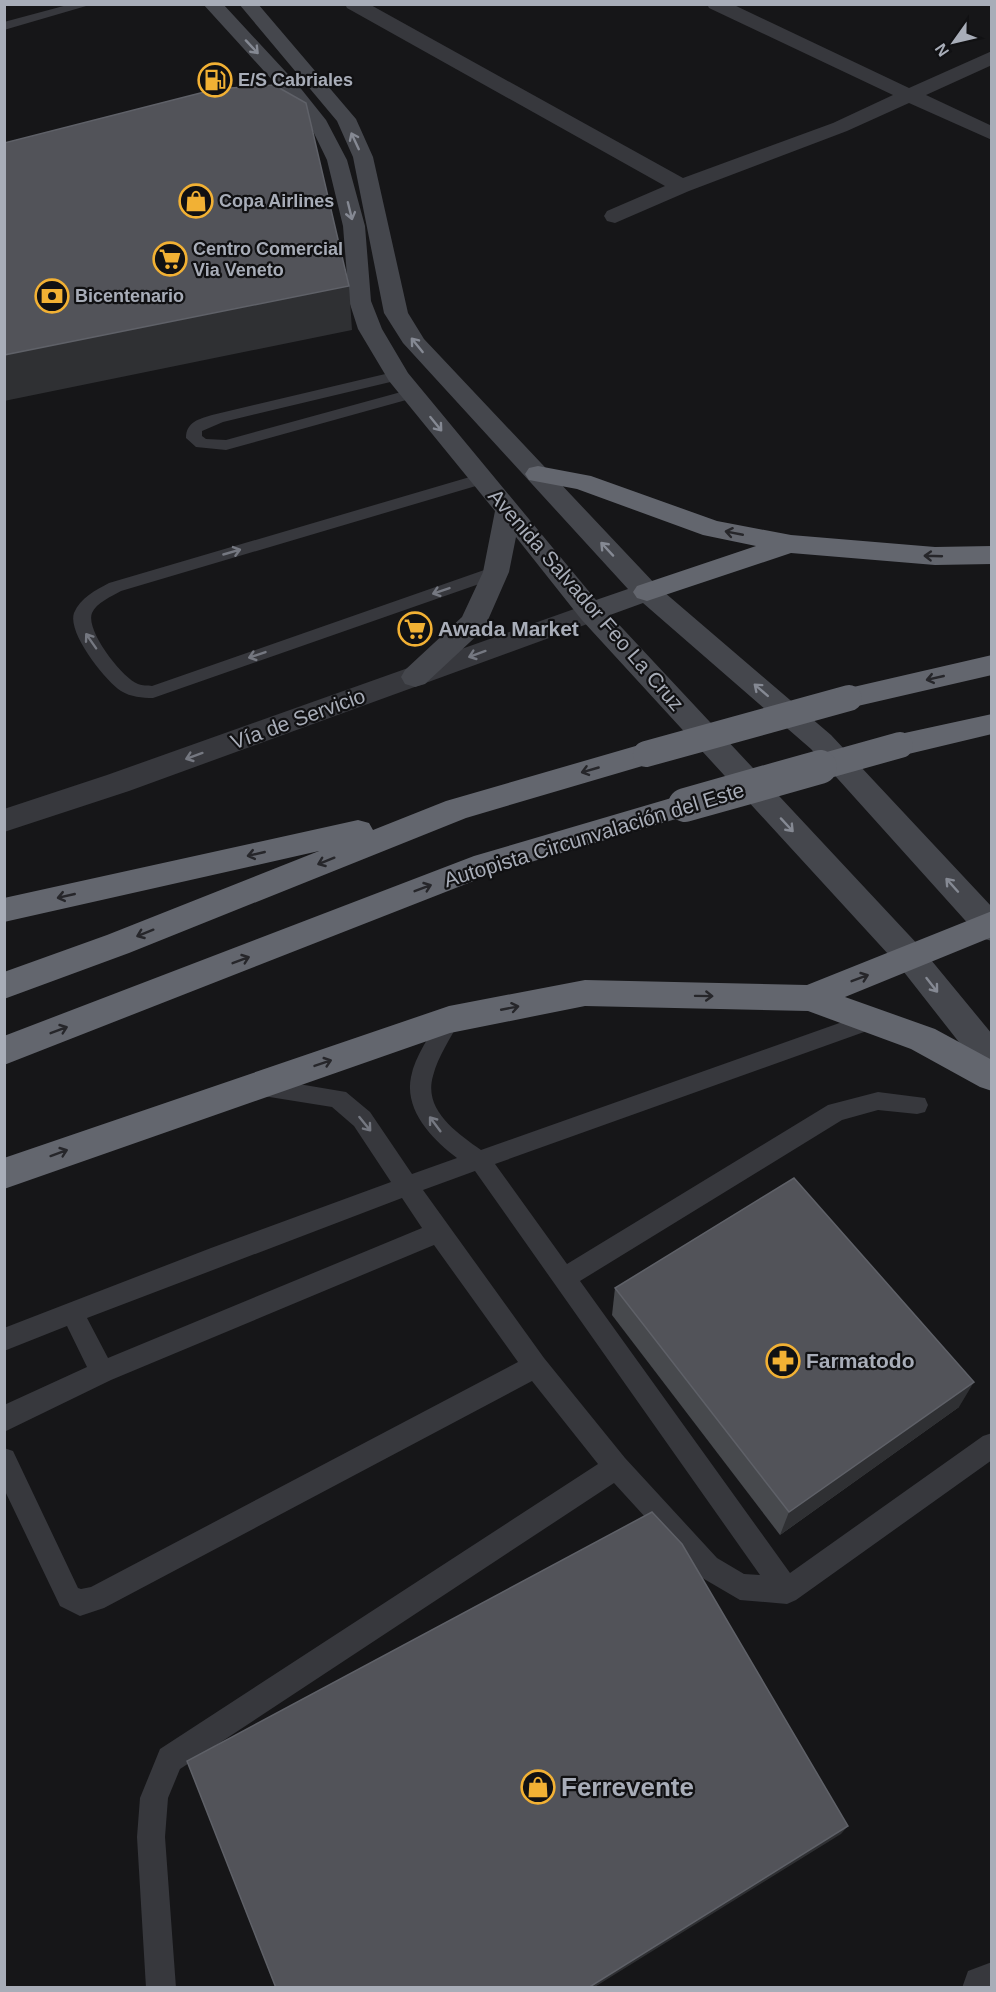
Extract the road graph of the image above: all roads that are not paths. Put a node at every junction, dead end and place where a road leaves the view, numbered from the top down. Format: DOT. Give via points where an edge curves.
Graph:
graph roads {
  1 [pos="87,4"];
  2 [pos="212,4"];
  3 [pos="248,4"];
  4 [pos="354,4"];
  5 [pos="716,4"];
  6 [pos="4,26"];
  7 [pos="992,57"];
  8 [pos="314,81"];
  9 [pos="291,89"];
  10 [pos="268,95"];
  11 [pos="908,96"];
  12 [pos="992,134"];
  13 [pos="681,186"];
  14 [pos="615,216"];
  15 [pos="405,385"];
  16 [pos="538,474"];
  17 [pos="480,479"];
  18 [pos="507,512"];
  19 [pos="791,544"];
  20 [pos="992,555"];
  21 [pos="496,572"];
  22 [pos="647,592"];
  23 [pos="591,612"];
  24 [pos="992,665"];
  25 [pos="415,677"];
  26 [pos="992,724"];
  27 [pos="457,809"];
  28 [pos="4,821"];
  29 [pos="4,910"];
  30 [pos="991,926"];
  31 [pos="911,958"];
  32 [pos="4,987"];
  33 [pos="809,998"];
  34 [pos="449,1020"];
  35 [pos="870,1020"];
  36 [pos="4,1051"];
  37 [pos="992,1059"];
  38 [pos="992,1077"];
  39 [pos="255,1086"];
  40 [pos="917,1105"];
  41 [pos="480,1161"];
  42 [pos="4,1173"];
  43 [pos="408,1185"];
  44 [pos="438,1232"];
  45 [pos="563,1279"];
  46 [pos="72,1312"];
  47 [pos="4,1340"];
  48 [pos="535,1366"];
  49 [pos="102,1372"];
  50 [pos="4,1420"];
  51 [pos="992,1445"];
  52 [pos="4,1460"];
  53 [pos="616,1467"];
  54 [pos="787,1591"];
  55 [pos="992,1985"];
  56 [pos="161,1988"];
  57 [pos="985,1988"];
  1 -- 6 [label="lane"];
  2 -- 9 [label="street, Avenida Salvador Feo La Cruz, one-way"];
  3 -- 8 [label="street"];
  4 -- 13 [label="street"];
  5 -- 11 [label="street"];
  7 -- 11 [label="street"];
  8 -- 9 [label="street"];
  16 -- 8 [label="street, one-way" via="415,343 396,313 363,158 346,119"];
  9 -- 10 [label="street"];
  9 -- 15 [label="street, Avenida Salvador Feo La Cruz, one-way" via="320,124 337,160 354,226 360,301 370,329"];
  11 -- 12 [label="street"];
  11 -- 13 [label="street" via="840,127"];
  13 -- 14 [label="street"];
  15 -- 15 [label="lane" via="218,418 201,424 194,430 194,438 202,444 226,445"];
  15 -- 17 [label="street, Avenida Salvador Feo La Cruz, one-way"];
  19 -- 16 [label="highway, one-way" via="711,529 582,482"];
  22 -- 16 [label="street, one-way"];
  17 -- 18 [label="street, Avenida Salvador Feo La Cruz"];
  21 -- 17 [label="lane, one-way" via="153,692 130,688 117,678 83,630 86,609 115,586"];
  18 -- 21 [label="street"];
  18 -- 23 [label="street, Avenida Salvador Feo La Cruz"];
  20 -- 19 [label="highway, one-way" via="936,556"];
  19 -- 22 [label="highway"];
  21 -- 25 [label="street" via="474,622"];
  22 -- 23 [label="street"];
  30 -- 22 [label="street, one-way" via="821,742"];
  23 -- 25 [label="street, Vía de Servicio, one-way"];
  23 -- 31 [label="street, Avenida Salvador Feo La Cruz, one-way"];
  24 -- 27 [label="highway, one-way, bridge" via="849,698"];
  25 -- 28 [label="street, Vía de Servicio, one-way"];
  36 -- 26 [label="highway, Autopista Circunvalación del Este, one-way, bridge" via="484,864 900,745"];
  27 -- 29 [label="highway, one-way"];
  27 -- 32 [label="highway, one-way"];
  30 -- 31 [label="highway"];
  33 -- 31 [label="highway, one-way"];
  31 -- 37 [label="street, Avenida Salvador Feo La Cruz, one-way"];
  34 -- 33 [label="highway, one-way" via="585,993"];
  33 -- 35 [label="highway"];
  39 -- 34 [label="highway, one-way"];
  41 -- 34 [label="lane, one-way" via="444,1137 423,1109 421,1078"];
  35 -- 38 [label="highway" via="923,1040"];
  35 -- 41 [label="lane"];
  42 -- 39 [label="highway, one-way"];
  39 -- 43 [label="lane, one-way" via="338,1099 362,1119"];
  40 -- 45 [label="lane" via="878,1101 836,1112"];
  41 -- 43 [label="lane"];
  41 -- 45 [label="lane"];
  43 -- 44 [label="lane"];
  43 -- 46 [label="lane"];
  44 -- 48 [label="lane"];
  44 -- 49 [label="lane"];
  45 -- 54 [label="lane"];
  46 -- 47 [label="lane"];
  46 -- 49 [label="lane"];
  48 -- 52 [label="lane" via="95,1599 80,1603 69,1597"];
  48 -- 53 [label="lane"];
  49 -- 50 [label="lane"];
  51 -- 54 [label="lane"];
  53 -- 54 [label="lane" via="708,1567 740,1587"];
  53 -- 56 [label="lane" via="170,1759 154,1798 151,1837"];
  55 -- 57 [label="street"];
}
